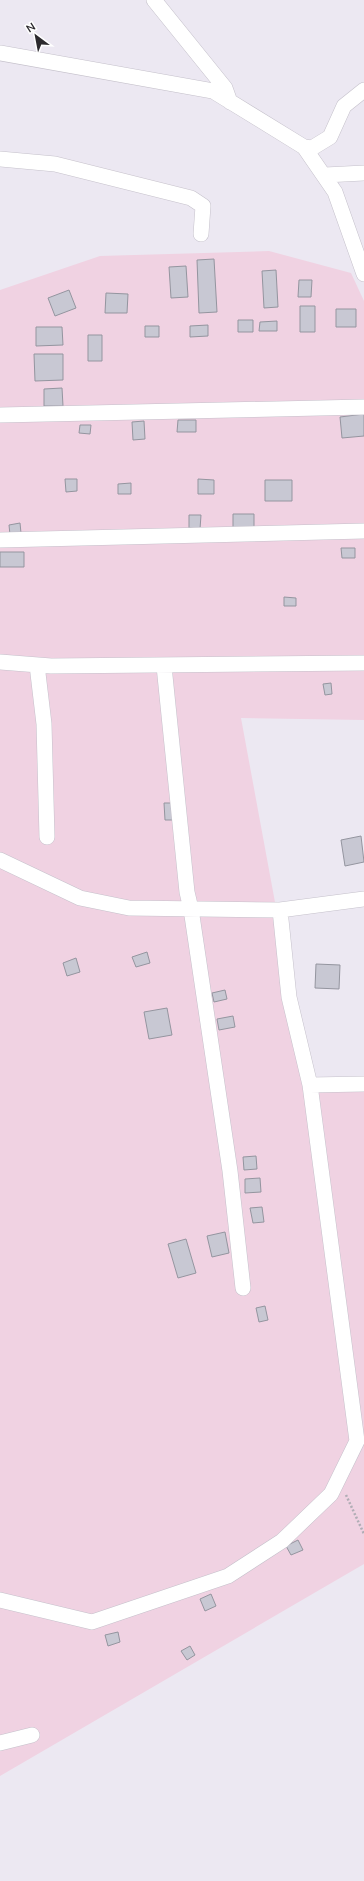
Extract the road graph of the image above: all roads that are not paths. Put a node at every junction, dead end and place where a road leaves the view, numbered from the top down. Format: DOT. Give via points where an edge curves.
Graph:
graph roads {
  1 [pos="154,0"];
  2 [pos="0,53"];
  3 [pos="364,90"];
  4 [pos="230,102"];
  5 [pos="304,147"];
  6 [pos="0,159"];
  7 [pos="364,172"];
  8 [pos="325,175"];
  9 [pos="201,234"];
  10 [pos="364,274"];
  11 [pos="364,407"];
  12 [pos="0,414"];
  13 [pos="364,531"];
  14 [pos="0,540"];
  15 [pos="0,662"];
  16 [pos="364,664"];
  17 [pos="37,665"];
  18 [pos="164,666"];
  19 [pos="47,838"];
  20 [pos="0,860"];
  21 [pos="364,899"];
  22 [pos="191,909"];
  23 [pos="280,910"];
  24 [pos="364,1084"];
  25 [pos="310,1085"];
  26 [pos="243,1288"];
  27 [pos="0,1600"];
  28 [pos="32,1735"];
  29 [pos="0,1742"];
  1 -- 4 [label="street" via="226,88"];
  2 -- 4 [label="street" via="213,91"];
  3 -- 5 [label="street" via="344,106 330,136 312,148"];
  4 -- 5 [label="street"];
  5 -- 8 [label="street"];
  6 -- 9 [label="street" via="54,164 191,198 203,206"];
  7 -- 8 [label="street"];
  8 -- 10 [label="street" via="335,192"];
  11 -- 12 [label="street"];
  13 -- 14 [label="street"];
  15 -- 17 [label="street"];
  16 -- 18 [label="street"];
  17 -- 18 [label="street"];
  17 -- 19 [label="street" via="44,724"];
  18 -- 22 [label="street" via="187,892"];
  20 -- 22 [label="street" via="80,898 129,908"];
  21 -- 23 [label="street"];
  22 -- 23 [label="street"];
  22 -- 26 [label="street" via="230,1171"];
  23 -- 25 [label="street" via="289,997"];
  24 -- 25 [label="street"];
  25 -- 27 [label="street" via="357,1441 332,1494 282,1541 228,1576 92,1622"];
  28 -- 29 [label="street"];
}
